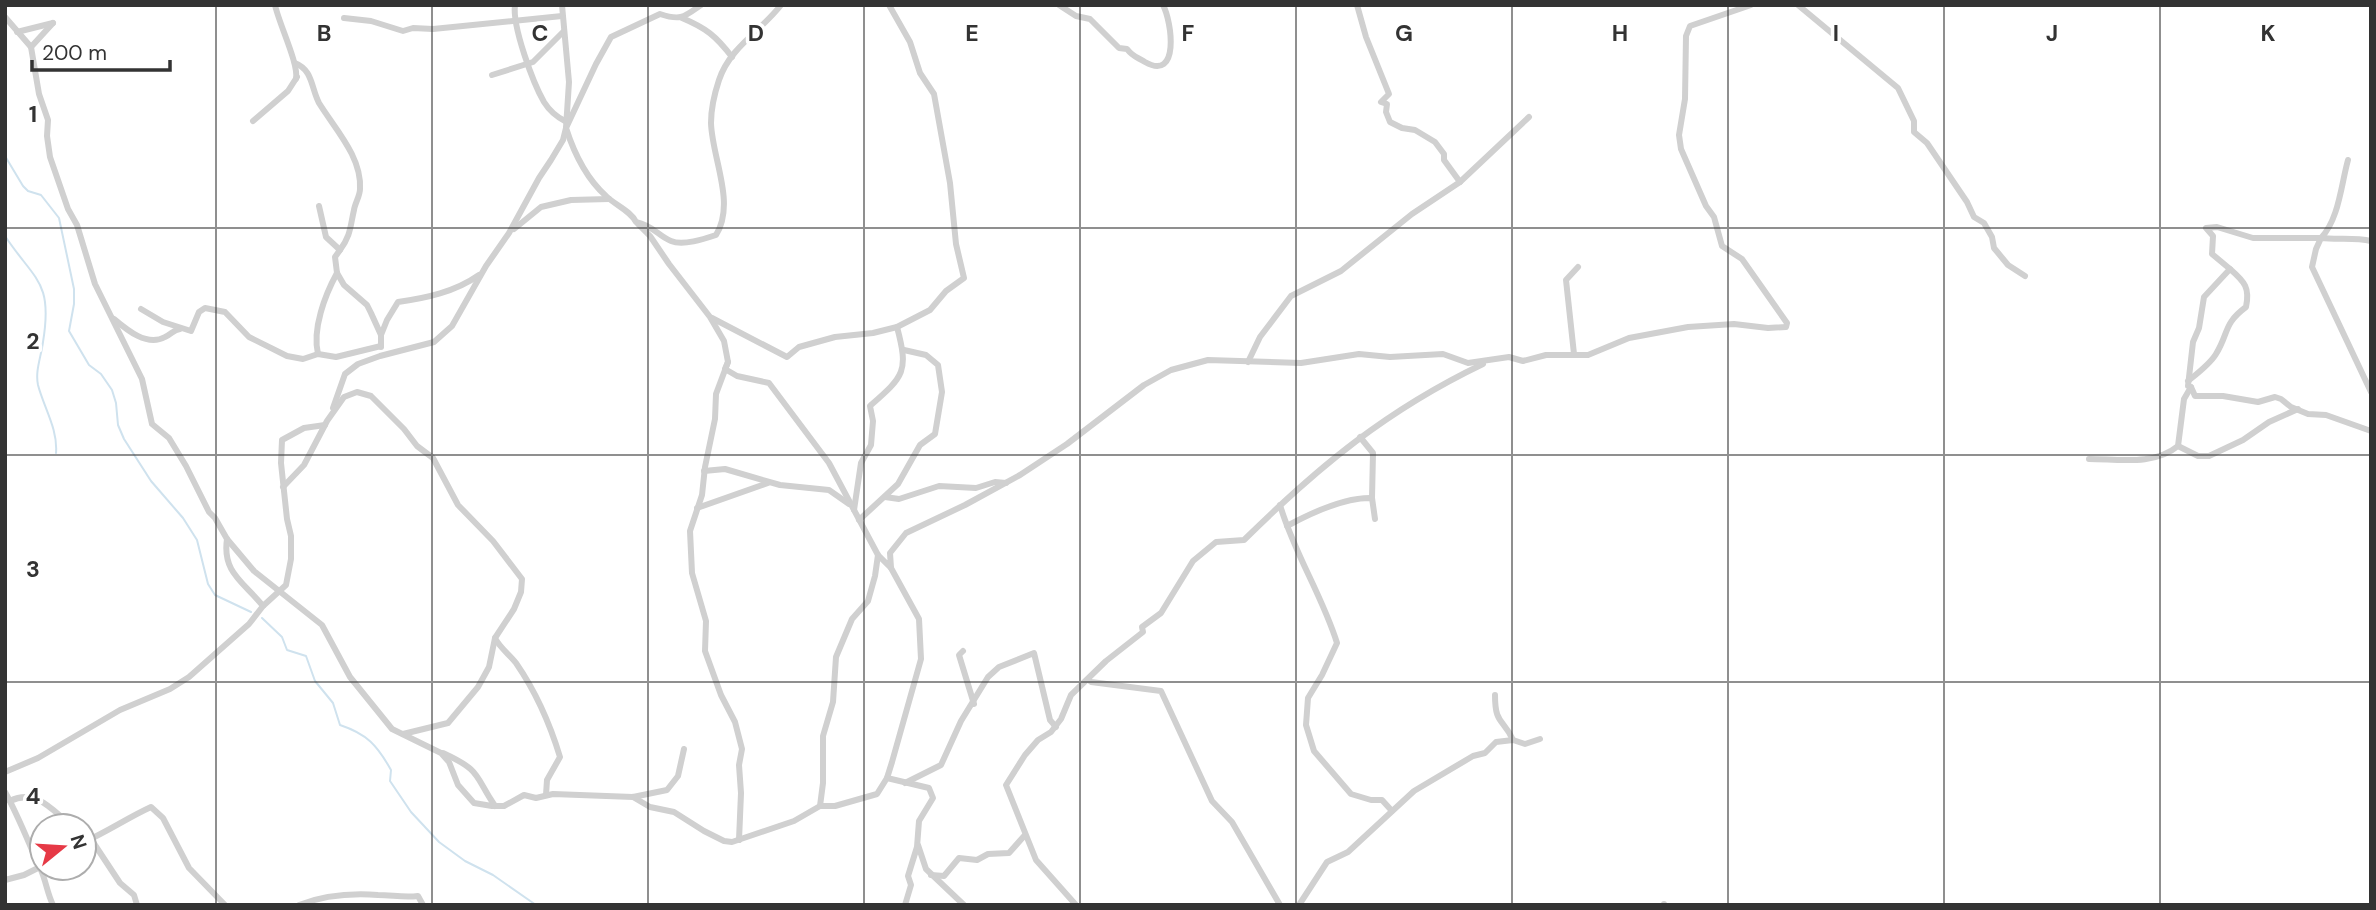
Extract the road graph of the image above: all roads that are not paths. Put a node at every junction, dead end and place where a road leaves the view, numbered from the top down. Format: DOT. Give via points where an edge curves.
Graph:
graph roads {
  1 [pos="275,5"];
  2 [pos="515,5"];
  3 [pos="562,5"];
  4 [pos="701,5"];
  5 [pos="781,5"];
  6 [pos="889,5"];
  7 [pos="1059,5"];
  8 [pos="1163,5"];
  9 [pos="1357,5"];
  10 [pos="1751,5"];
  11 [pos="1798,5"];
  12 [pos="562,16"];
  13 [pos="5,17"];
  14 [pos="344,18"];
  15 [pos="681,18"];
  16 [pos="516,21"];
  17 [pos="17,32"];
  18 [pos="563,32"];
  19 [pos="31,47"];
  20 [pos="732,57"];
  21 [pos="295,63"];
  22 [pos="527,64"];
  23 [pos="304,66"];
  24 [pos="492,75"];
  25 [pos="296,79"];
  26 [pos="1529,117"];
  27 [pos="253,121"];
  28 [pos="566,124"];
  29 [pos="2348,160"];
  30 [pos="1460,182"];
  31 [pos="608,198"];
  32 [pos="319,206"];
  33 [pos="636,222"];
  34 [pos="509,233"];
  35 [pos="2321,238"];
  36 [pos="2371,241"];
  37 [pos="340,250"];
  38 [pos="1578,267"];
  39 [pos="2230,269"];
  40 [pos="483,272"];
  41 [pos="337,273"];
  42 [pos="2025,276"];
  43 [pos="141,309"];
  44 [pos="111,316"];
  45 [pos="710,317"];
  46 [pos="897,327"];
  47 [pos="182,329"];
  48 [pos="381,335"];
  49 [pos="381,346"];
  50 [pos="904,350"];
  51 [pos="318,354"];
  52 [pos="1574,354"];
  53 [pos="380,356"];
  54 [pos="728,362"];
  55 [pos="1248,362"];
  56 [pos="1488,362"];
  57 [pos="2189,384"];
  58 [pos="2371,392"];
  59 [pos="2298,409"];
  60 [pos="327,422"];
  61 [pos="2371,431"];
  62 [pos="1360,437"];
  63 [pos="2178,446"];
  64 [pos="2089,459"];
  65 [pos="704,471"];
  66 [pos="773,481"];
  67 [pos="1006,482"];
  68 [pos="283,487"];
  69 [pos="885,497"];
  70 [pos="1372,498"];
  71 [pos="1280,505"];
  72 [pos="697,508"];
  73 [pos="853,508"];
  74 [pos="1375,519"];
  75 [pos="859,520"];
  76 [pos="1287,526"];
  77 [pos="227,539"];
  78 [pos="878,555"];
  79 [pos="891,568"];
  80 [pos="278,590"];
  81 [pos="263,606"];
  82 [pos="495,638"];
  83 [pos="963,651"];
  84 [pos="1088,679"];
  85 [pos="1495,695"];
  86 [pos="974,704"];
  87 [pos="1056,727"];
  88 [pos="403,734"];
  89 [pos="1540,739"];
  90 [pos="1513,740"];
  91 [pos="684,748"];
  92 [pos="442,753"];
  93 [pos="5,772"];
  94 [pos="887,778"];
  95 [pos="905,783"];
  96 [pos="5,792"];
  97 [pos="546,795"];
  98 [pos="633,797"];
  99 [pos="10,801"];
  100 [pos="495,806"];
  101 [pos="820,806"];
  102 [pos="1392,811"];
  103 [pos="55,812"];
  104 [pos="1025,835"];
  105 [pos="98,836"];
  106 [pos="28,839"];
  107 [pos="739,840"];
  108 [pos="917,843"];
  109 [pos="98,853"];
  110 [pos="28,873"];
  111 [pos="931,875"];
  112 [pos="5,880"];
  113 [pos="45,882"];
  114 [pos="52,905"];
  115 [pos="137,905"];
  116 [pos="225,905"];
  117 [pos="299,905"];
  118 [pos="423,905"];
  119 [pos="905,905"];
  120 [pos="964,905"];
  121 [pos="1076,905"];
  122 [pos="1280,905"];
  123 [pos="1298,905"];
  1 -- 21 [label="street"];
  2 -- 16 [label="street"];
  3 -- 12 [label="street"];
  4 -- 15 [label="street"];
  5 -- 20 [label="street"];
  6 -- 46 [label="street" via="934,94 964,278 930,310"];
  7 -- 8 [label="street" via="1090,19 1119,48 1153,67 1168,60 1171,50 1170,23"];
  9 -- 30 [label="street" via="1390,94 1381,102 1387,104 1390,122 1435,142"];
  10 -- 52 [label="street" via="1688,29 1679,143 1714,217 1722,246 1742,259 1787,325 1688,327 1629,338 1588,355"];
  11 -- 42 [label="street" via="1898,88 1914,121 1914,132 1927,143 1974,217 1984,223 1994,247 2008,265"];
  12 -- 16 [label="street"];
  12 -- 18 [label="street"];
  13 -- 17 [label="street"];
  14 -- 16 [label="street" via="403,31"];
  15 -- 20 [label="street" via="705,28"];
  15 -- 28 [label="street" via="660,15 611,37"];
  16 -- 22 [label="street"];
  17 -- 19 [label="street"];
  17 -- 19 [label="street" via="53,23"];
  18 -- 22 [label="street"];
  18 -- 28 [label="street" via="569,82"];
  19 -- 44 [label="street" via="48,120 50,157"];
  20 -- 33 [label="street" via="719,79 711,120 724,205 716,235 671,242 649,225"];
  21 -- 23 [label="street"];
  21 -- 25 [label="street"];
  22 -- 24 [label="street"];
  22 -- 28 [label="street" via="545,103"];
  23 -- 25 [label="street"];
  23 -- 37 [label="street" via="316,97 360,172 351,232"];
  25 -- 27 [label="street"];
  26 -- 30 [label="street"];
  28 -- 31 [label="street" via="571,144 594,184"];
  28 -- 34 [label="street" via="563,140"];
  29 -- 35 [label="street" via="2334,216"];
  30 -- 55 [label="street" via="1341,271 1291,296 1260,337"];
  31 -- 33 [label="street"];
  31 -- 34 [label="street" via="541,207"];
  32 -- 37 [label="street" via="326,237"];
  33 -- 45 [label="street"];
  34 -- 40 [label="street"];
  35 -- 36 [label="street"];
  35 -- 39 [label="street" via="2253,238 2217,227 2206,229 2213,236 2212,254"];
  35 -- 58 [label="street" via="2312,267"];
  37 -- 41 [label="street" via="335,257"];
  38 -- 52 [label="street" via="1566,280"];
  39 -- 57 [label="street" via="2204,297"];
  39 -- 57 [label="street" via="2246,287 2246,307 2224,331 2216,355"];
  40 -- 48 [label="street" via="458,288 398,302"];
  40 -- 53 [label="street" via="452,326 434,342"];
  41 -- 48 [label="street" via="367,305"];
  41 -- 51 [label="street" via="324,302"];
  43 -- 47 [label="street"];
  44 -- 47 [label="street" via="146,340 156,341"];
  44 -- 77 [label="street" via="142,379 152,424 169,438"];
  45 -- 46 [label="street" via="787,358 799,346"];
  45 -- 54 [label="street" via="724,341"];
  46 -- 50 [label="street"];
  47 -- 51 [label="street" via="191,331 205,308 225,312 249,337 286,356 303,359"];
  48 -- 49 [label="street"];
  49 -- 51 [label="street" via="336,357"];
  49 -- 53 [label="street"];
  50 -- 69 [label="street" via="926,355 938,365 942,393 935,434 920,445 898,484"];
  50 -- 73 [label="street" via="900,378 870,406 871,445 861,463"];
  52 -- 56 [label="street"];
  53 -- 60 [label="street" via="345,374"];
  54 -- 65 [label="street" via="716,394"];
  54 -- 73 [label="street" via="726,369 737,376 769,383 829,463"];
  55 -- 56 [label="street" via="1301,363 1359,354 1443,354 1468,363"];
  55 -- 67 [label="street" via="1208,360 1171,370"];
  56 -- 62 [label="street" via="1423,395"];
  57 -- 59 [label="street" via="2195,396 2258,402 2275,397"];
  57 -- 63 [label="street"];
  59 -- 61 [label="street"];
  59 -- 63 [label="street" via="2209,456 2197,456"];
  60 -- 68 [label="street" via="304,465"];
  60 -- 68 [label="street" via="282,440"];
  60 -- 82 [label="street" via="344,397 365,393 437,464 458,505 522,579 514,609"];
  62 -- 70 [label="street" via="1373,453"];
  62 -- 71 [label="street"];
  63 -- 64 [label="street" via="2154,458"];
  65 -- 66 [label="street" via="725,469"];
  65 -- 72 [label="street"];
  66 -- 72 [label="street"];
  66 -- 73 [label="street" via="829,490"];
  67 -- 69 [label="street" via="976,488 939,486 899,499"];
  67 -- 79 [label="street" via="906,533 890,553"];
  68 -- 80 [label="street" via="291,559 286,585"];
  69 -- 75 [label="street"];
  70 -- 74 [label="street"];
  70 -- 76 [label="street" via="1317,512"];
  71 -- 76 [label="street"];
  71 -- 84 [label="street" via="1244,540 1216,542 1194,561 1161,613"];
  72 -- 107 [label="street" via="690,531 692,573 706,621 705,651 742,749"];
  73 -- 75 [label="street"];
  75 -- 78 [label="street"];
  76 -- 102 [label="street" via="1328,613 1336,643 1308,698 1306,725 1314,751 1351,794 1382,800"];
  77 -- 80 [label="street" via="254,571"];
  77 -- 81 [label="street" via="230,569"];
  78 -- 79 [label="street"];
  78 -- 101 [label="street" via="868,601 852,619 836,657 833,702 823,736"];
  79 -- 94 [label="street" via="919,619 921,659"];
  80 -- 81 [label="street"];
  80 -- 88 [label="street" via="322,625 350,677 385,722"];
  81 -- 93 [label="street" via="189,677"];
  82 -- 88 [label="street" via="489,667 478,687 448,723"];
  82 -- 97 [label="street" via="538,699 556,744 560,757 547,780"];
  83 -- 86 [label="street" via="959,655 962,670"];
  84 -- 87 [label="street" via="1071,695"];
  84 -- 122 [label="street" via="1161,691 1212,801 1232,821"];
  85 -- 90 [label="street" via="1499,722"];
  86 -- 87 [label="street" via="988,677 999,667 1034,653 1050,720"];
  86 -- 95 [label="street" via="941,765"];
  87 -- 104 [label="street" via="1025,755 1006,785"];
  88 -- 92 [label="street"];
  89 -- 90 [label="street" via="1525,744"];
  90 -- 102 [label="street" via="1496,742 1485,753 1414,791"];
  91 -- 98 [label="street" via="678,776 667,790"];
  92 -- 100 [label="street" via="472,768"];
  92 -- 100 [label="street" via="465,794 474,803"];
  94 -- 95 [label="street"];
  94 -- 101 [label="street" via="877,794"];
  95 -- 108 [label="street" via="929,788 933,798 919,821"];
  96 -- 99 [label="street"];
  97 -- 98 [label="street"];
  97 -- 100 [label="street" via="524,795"];
  98 -- 107 [label="street" via="650,807 674,812 724,841"];
  99 -- 103 [label="street" via="23,794 36,797"];
  99 -- 106 [label="street"];
  101 -- 107 [label="street" via="794,821"];
  102 -- 123 [label="street" via="1348,852 1327,862"];
  104 -- 111 [label="street" via="1009,853 988,854 977,860 959,858 944,876"];
  104 -- 121 [label="street" via="1036,859"];
  105 -- 116 [label="street" via="151,807 163,818 188,868"];
  108 -- 111 [label="street"];
  108 -- 119 [label="street"];
  109 -- 115 [label="street" via="134,895"];
  110 -- 112 [label="street"];
  111 -- 120 [label="street"];
  113 -- 114 [label="street"];
  117 -- 118 [label="street" via="352,894 418,897"];
}
